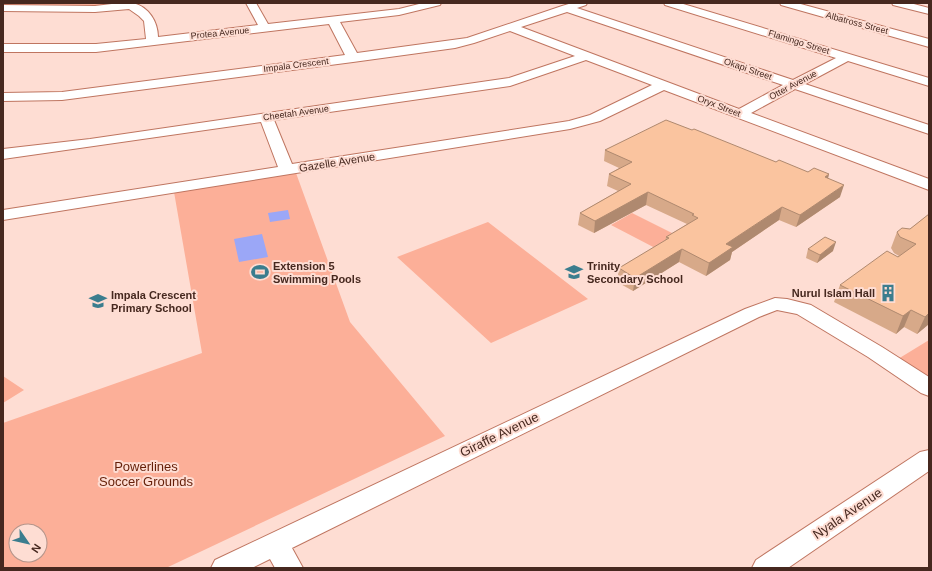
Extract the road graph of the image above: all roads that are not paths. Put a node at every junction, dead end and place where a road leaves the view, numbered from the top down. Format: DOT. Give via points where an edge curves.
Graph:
graph roads {
  1 [pos="252,3"];
  2 [pos="393,3"];
  3 [pos="436,3"];
  4 [pos="582,3"];
  5 [pos="669,3"];
  6 [pos="785,3"];
  7 [pos="897,3"];
  8 [pos="128,4"];
  9 [pos="3,8"];
  10 [pos="566,8"];
  11 [pos="411,10"];
  12 [pos="929,11"];
  13 [pos="333,20"];
  14 [pos="264,28"];
  15 [pos="510,28"];
  16 [pos="152,41"];
  17 [pos="929,43"];
  18 [pos="3,48"];
  19 [pos="586,56"];
  20 [pos="847,57"];
  21 [pos="353,58"];
  22 [pos="929,82"];
  23 [pos="793,84"];
  24 [pos="664,85"];
  25 [pos="3,97"];
  26 [pos="738,114"];
  27 [pos="266,117"];
  28 [pos="929,130"];
  29 [pos="3,154"];
  30 [pos="287,170"];
  31 [pos="929,185"];
  32 [pos="3,215"];
  33 [pos="929,388"];
  34 [pos="929,459"];
  35 [pos="276,544"];
  36 [pos="225,568"];
  37 [pos="289,568"];
  38 [pos="766,568"];
  1 -- 14 [label="street"];
  2 -- 11 [label="street"];
  3 -- 11 [label="street, Protea Avenue"];
  4 -- 10 [label="street, Impala Crescent"];
  5 -- 20 [label="street, Flamingo Street"];
  6 -- 17 [label="street, Albatross Street"];
  7 -- 12 [label="street"];
  8 -- 9 [label="street" via="95,9"];
  8 -- 16 [label="street" via="151,20"];
  10 -- 15 [label="street, Impala Crescent"];
  10 -- 23 [label="street, Okapi Street"];
  11 -- 13 [label="street, Protea Avenue"];
  13 -- 14 [label="street, Protea Avenue"];
  13 -- 21 [label="street"];
  14 -- 16 [label="street, Protea Avenue"];
  15 -- 19 [label="street, Oryx Street"];
  15 -- 21 [label="street, Impala Crescent" via="462,43"];
  16 -- 18 [label="street, Protea Avenue" via="74,49"];
  19 -- 24 [label="street, Oryx Street"];
  19 -- 27 [label="street, Cheetah Avenue" via="510,82"];
  20 -- 22 [label="street, Flamingo Street"];
  20 -- 23 [label="street, Otter Avenue"];
  21 -- 25 [label="street, Impala Crescent" via="62,96"];
  23 -- 26 [label="street, Otter Avenue"];
  23 -- 28 [label="street, Okapi Street"];
  24 -- 26 [label="street, Oryx Street"];
  24 -- 30 [label="street, Gazelle Avenue" via="595,118 570,125"];
  26 -- 31 [label="street, Oryx Street"];
  27 -- 29 [label="street, Cheetah Avenue"];
  27 -- 30 [label="street"];
  30 -- 32 [label="street, Gazelle Avenue"];
  33 -- 35 [label="street, Giraffe Avenue" via="804,310 775,304"];
  34 -- 38 [label="street, Nyala Avenue"];
  35 -- 36 [label="street, Giraffe Avenue"];
  35 -- 37 [label="street"];
}
